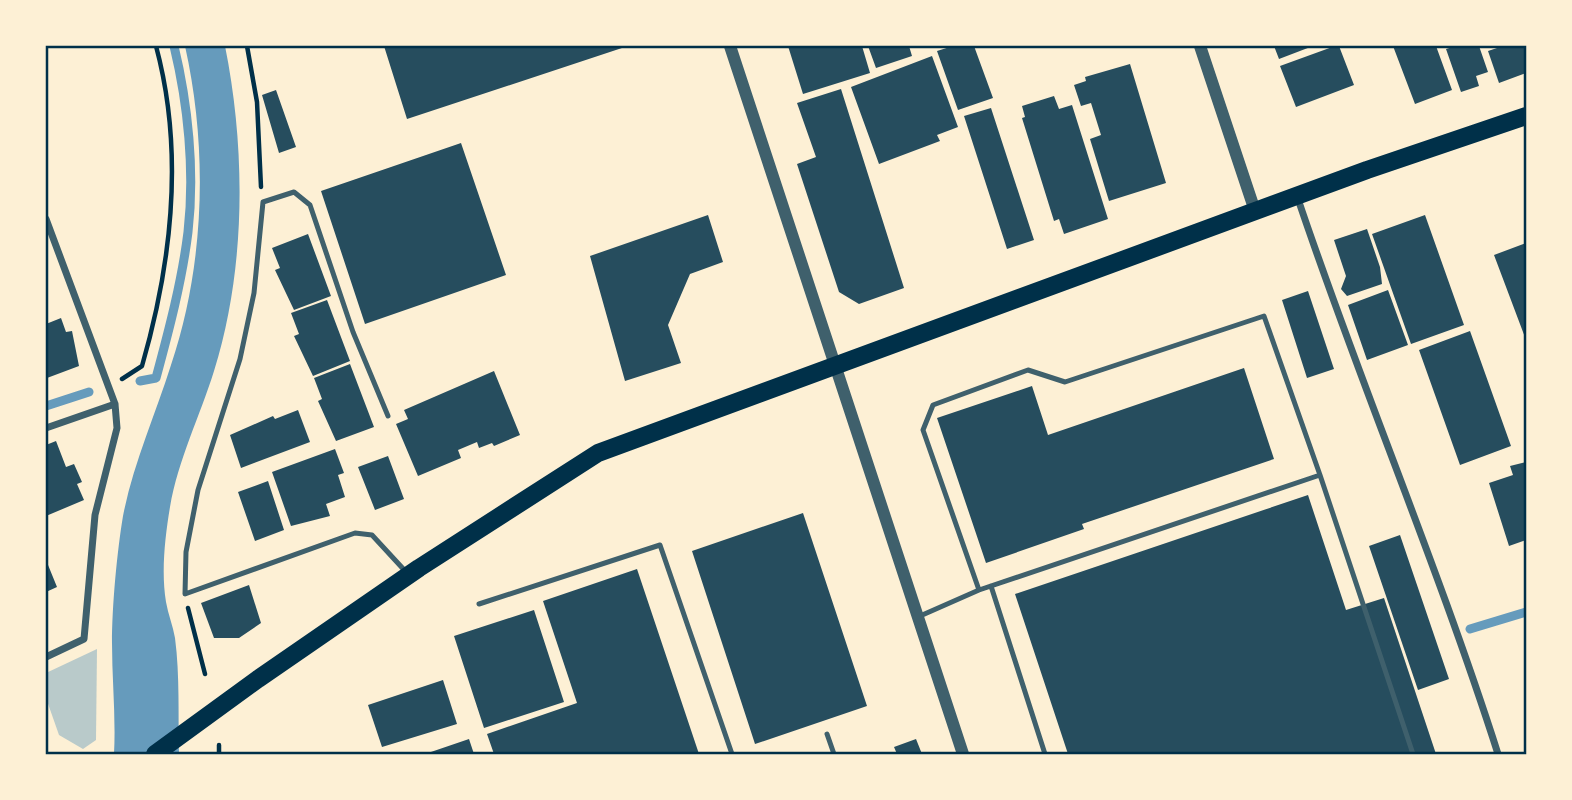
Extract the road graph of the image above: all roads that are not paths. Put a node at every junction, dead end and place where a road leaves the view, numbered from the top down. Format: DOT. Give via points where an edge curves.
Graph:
graph roads {
  1 [pos="730,46"];
  2 [pos="1200,46"];
  3 [pos="1527,116"];
  4 [pos="1297,196"];
  5 [pos="1255,211"];
  6 [pos="46,219"];
  7 [pos="833,365"];
  8 [pos="115,404"];
  9 [pos="388,416"];
  10 [pos="46,428"];
  11 [pos="1320,475"];
  12 [pos="410,575"];
  13 [pos="991,586"];
  14 [pos="979,590"];
  15 [pos="479,604"];
  16 [pos="920,617"];
  17 [pos="46,657"];
  18 [pos="827,734"];
  19 [pos="155,754"];
  20 [pos="732,754"];
  21 [pos="834,754"];
  22 [pos="963,754"];
  23 [pos="1045,754"];
  24 [pos="1413,754"];
  25 [pos="1498,754"];
  1 -- 7 [label="street"];
  2 -- 5 [label="street"];
  3 -- 4 [label="main road"];
  4 -- 5 [label="main road"];
  4 -- 25 [label="street" via="1382,437 1450,609"];
  5 -- 7 [label="main road"];
  6 -- 8 [label="street"];
  7 -- 12 [label="main road" via="597,453"];
  7 -- 16 [label="street"];
  8 -- 10 [label="street"];
  8 -- 17 [label="street" via="117,428 95,515 84,639"];
  9 -- 12 [label="lane" via="353,332 310,205 294,192 262,202 254,293 240,359 198,490 186,552 185,594 355,533 372,535"];
  11 -- 13 [label="lane"];
  11 -- 14 [label="lane" via="1264,316 1065,383 1028,370 933,405 923,429"];
  11 -- 24 [label="lane"];
  12 -- 19 [label="main road"];
  13 -- 14 [label="lane"];
  13 -- 23 [label="lane"];
  14 -- 16 [label="lane"];
  15 -- 20 [label="lane" via="660,545"];
  16 -- 22 [label="street"];
  18 -- 21 [label="lane"];
}
